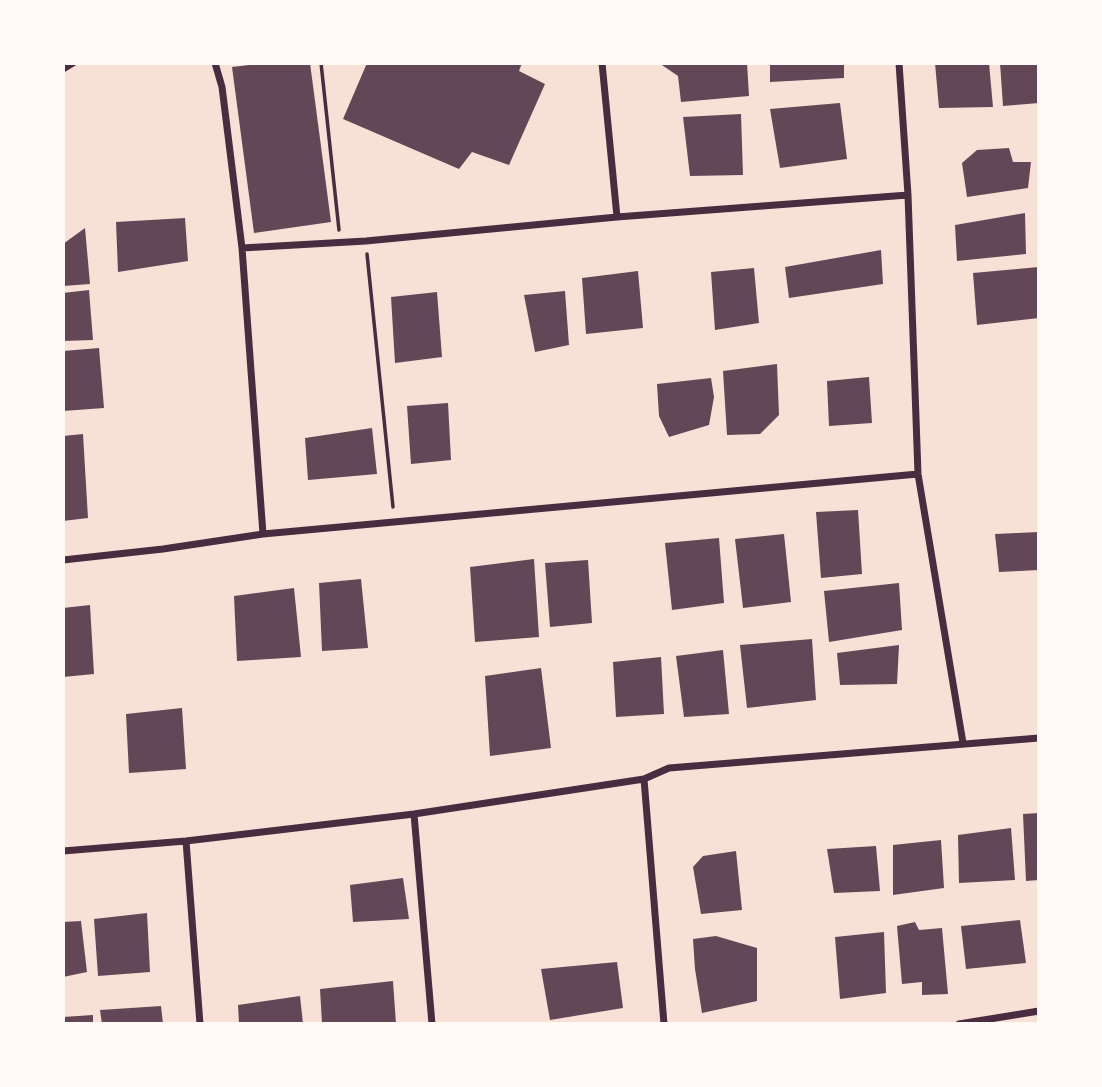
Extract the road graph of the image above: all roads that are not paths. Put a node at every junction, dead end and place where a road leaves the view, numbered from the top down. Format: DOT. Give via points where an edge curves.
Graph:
graph roads {
  1 [pos="73,63"];
  2 [pos="215,63"];
  3 [pos="602,63"];
  4 [pos="899,63"];
  5 [pos="63,69"];
  6 [pos="908,195"];
  7 [pos="617,217"];
  8 [pos="242,248"];
  9 [pos="918,474"];
  10 [pos="263,534"];
  11 [pos="63,560"];
  12 [pos="1039,738"];
  13 [pos="963,743"];
  14 [pos="644,779"];
  15 [pos="414,814"];
  16 [pos="186,841"];
  17 [pos="63,851"];
  18 [pos="1039,1011"];
  19 [pos="200,1024"];
  20 [pos="432,1024"];
  21 [pos="664,1024"];
  22 [pos="959,1024"];
  1 -- 5 [label="street"];
  2 -- 8 [label="street"];
  3 -- 7 [label="street"];
  4 -- 6 [label="street"];
  6 -- 7 [label="street"];
  6 -- 9 [label="street"];
  7 -- 8 [label="street"];
  8 -- 10 [label="street"];
  9 -- 10 [label="street"];
  9 -- 13 [label="street"];
  10 -- 11 [label="street"];
  12 -- 13 [label="street"];
  13 -- 14 [label="street" via="669,768"];
  14 -- 15 [label="street"];
  14 -- 21 [label="street"];
  15 -- 16 [label="street"];
  15 -- 20 [label="street"];
  16 -- 17 [label="street"];
  16 -- 19 [label="street"];
  18 -- 22 [label="street"];
}
